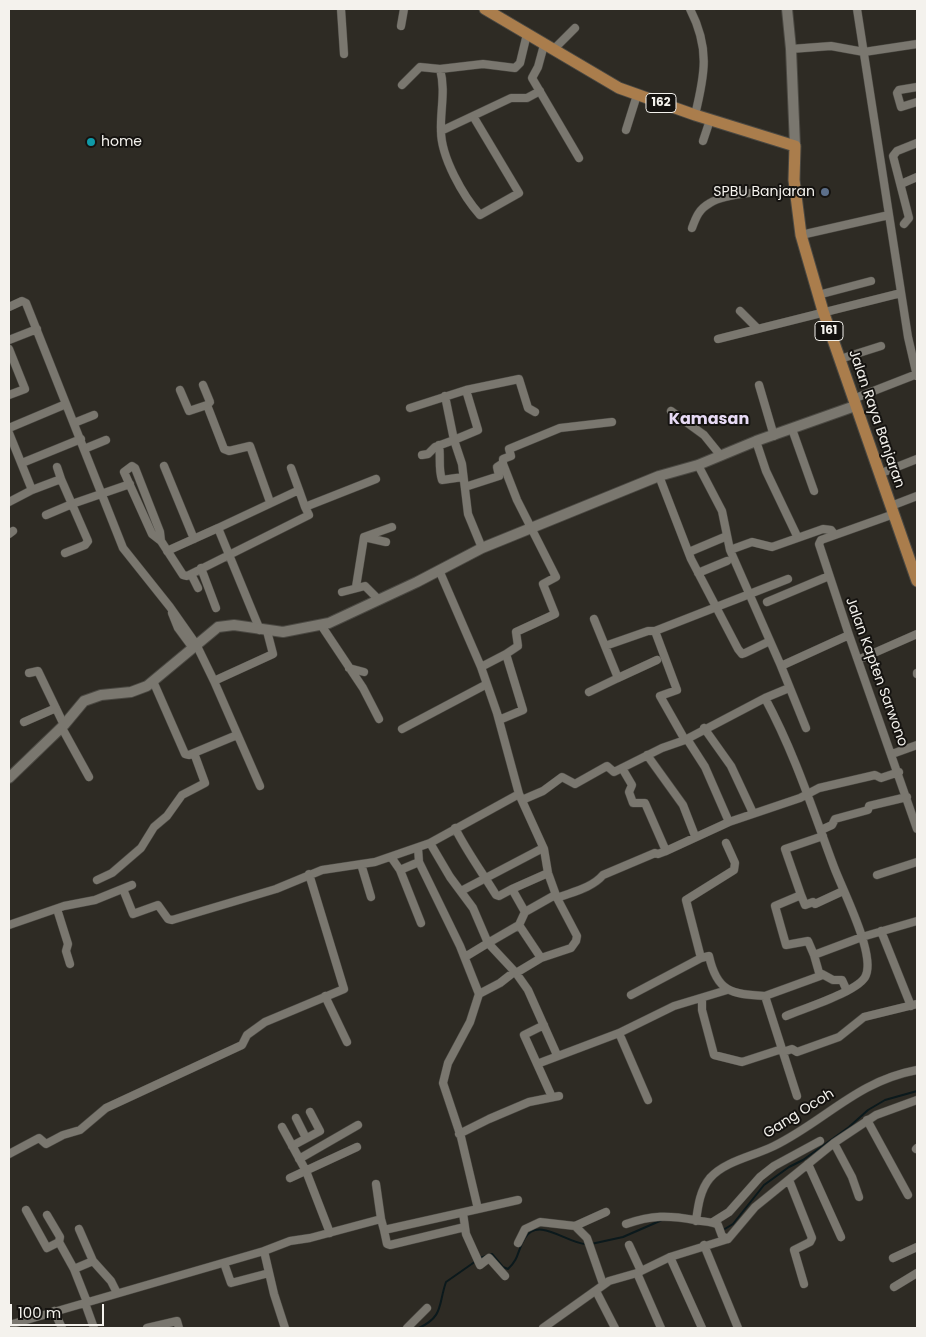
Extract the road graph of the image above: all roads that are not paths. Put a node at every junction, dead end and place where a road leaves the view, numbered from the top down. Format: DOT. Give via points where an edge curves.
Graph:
graph roads {
  1 [pos="341,9"];
  2 [pos="404,9"];
  3 [pos="485,9"];
  4 [pos="690,9"];
  5 [pos="787,9"];
  6 [pos="857,9"];
  7 [pos="401,26"];
  8 [pos="575,28"];
  9 [pos="538,41"];
  10 [pos="917,44"];
  11 [pos="791,49"];
  12 [pos="864,52"];
  13 [pos="344,54"];
  14 [pos="440,72"];
  15 [pos="402,85"];
  16 [pos="917,87"];
  17 [pos="540,91"];
  18 [pos="637,95"];
  19 [pos="917,102"];
  20 [pos="695,115"];
  21 [pos="473,116"];
  22 [pos="710,120"];
  23 [pos="626,130"];
  24 [pos="441,131"];
  25 [pos="703,141"];
  26 [pos="917,143"];
  27 [pos="794,146"];
  28 [pos="580,158"];
  29 [pos="917,177"];
  30 [pos="901,184"];
  31 [pos="795,191"];
  32 [pos="917,214"];
  33 [pos="889,215"];
  34 [pos="692,228"];
  35 [pos="801,235"];
  36 [pos="871,281"];
  37 [pos="901,293"];
  38 [pos="818,295"];
  39 [pos="9,307"];
  40 [pos="740,311"];
  41 [pos="822,311"];
  42 [pos="758,328"];
  43 [pos="36,329"];
  44 [pos="718,339"];
  45 [pos="9,340"];
  46 [pos="881,346"];
  47 [pos="9,349"];
  48 [pos="840,359"];
  49 [pos="17,368"];
  50 [pos="9,371"];
  51 [pos="917,375"];
  52 [pos="204,385"];
  53 [pos="759,386"];
  54 [pos="180,390"];
  55 [pos="466,390"];
  56 [pos="9,396"];
  57 [pos="445,396"];
  58 [pos="854,402"];
  59 [pos="66,404"];
  60 [pos="207,404"];
  61 [pos="410,408"];
  62 [pos="671,411"];
  63 [pos="535,412"];
  64 [pos="94,415"];
  65 [pos="612,422"];
  66 [pos="74,423"];
  67 [pos="9,428"];
  68 [pos="792,429"];
  69 [pos="9,433"];
  70 [pos="774,436"];
  71 [pos="81,439"];
  72 [pos="106,440"];
  73 [pos="454,440"];
  74 [pos="756,441"];
  75 [pos="439,445"];
  76 [pos="84,449"];
  77 [pos="422,455"];
  78 [pos="721,456"];
  79 [pos="917,459"];
  80 [pos="22,463"];
  81 [pos="502,464"];
  82 [pos="698,465"];
  83 [pos="164,466"];
  84 [pos="57,467"];
  85 [pos="291,468"];
  86 [pos="879,474"];
  87 [pos="659,476"];
  88 [pos="463,477"];
  89 [pos="62,479"];
  90 [pos="376,479"];
  91 [pos="130,484"];
  92 [pos="465,487"];
  93 [pos="32,490"];
  94 [pos="299,490"];
  95 [pos="814,491"];
  96 [pos="103,494"];
  97 [pos="917,496"];
  98 [pos="9,502"];
  99 [pos="270,502"];
  100 [pos="72,504"];
  101 [pos="306,507"];
  102 [pos="892,510"];
  103 [pos="46,515"];
  104 [pos="392,527"];
  105 [pos="218,528"];
  106 [pos="532,529"];
  107 [pos="832,532"];
  108 [pos="727,536"];
  109 [pos="797,536"];
  110 [pos="364,537"];
  111 [pos="194,539"];
  112 [pos="161,541"];
  113 [pos="386,542"];
  114 [pos="482,548"];
  115 [pos="730,550"];
  116 [pos="167,551"];
  117 [pos="689,552"];
  118 [pos="65,553"];
  119 [pos="229,554"];
  120 [pos="727,561"];
  121 [pos="201,568"];
  122 [pos="439,570"];
  123 [pos="698,573"];
  124 [pos="191,574"];
  125 [pos="830,578"];
  126 [pos="788,579"];
  127 [pos="917,582"];
  128 [pos="356,587"];
  129 [pos="198,588"];
  130 [pos="342,592"];
  131 [pos="750,593"];
  132 [pos="378,599"];
  133 [pos="767,602"];
  134 [pos="714,606"];
  135 [pos="216,608"];
  136 [pos="594,619"];
  137 [pos="321,625"];
  138 [pos="264,630"];
  139 [pos="654,631"];
  140 [pos="917,634"];
  141 [pos="849,636"];
  142 [pos="190,640"];
  143 [pos="770,640"];
  144 [pos="605,646"];
  145 [pos="506,654"];
  146 [pos="657,660"];
  147 [pos="858,660"];
  148 [pos="782,666"];
  149 [pos="481,667"];
  150 [pos="349,668"];
  151 [pos="364,672"];
  152 [pos="29,673"];
  153 [pos="618,678"];
  154 [pos="214,681"];
  155 [pos="153,682"];
  156 [pos="487,684"];
  157 [pos="789,688"];
  158 [pos="589,692"];
  159 [pos="765,698"];
  160 [pos="60,718"];
  161 [pos="379,719"];
  162 [pos="499,720"];
  163 [pos="24,722"];
  164 [pos="704,728"];
  165 [pos="806,728"];
  166 [pos="402,729"];
  167 [pos="237,735"];
  168 [pos="686,739"];
  169 [pos="917,745"];
  170 [pos="194,753"];
  171 [pos="892,754"];
  172 [pos="647,755"];
  173 [pos="622,768"];
  174 [pos="899,772"];
  175 [pos="11,775"];
  176 [pos="89,777"];
  177 [pos="260,786"];
  178 [pos="809,793"];
  179 [pos="520,797"];
  180 [pos="907,797"];
  181 [pos="753,813"];
  182 [pos="729,822"];
  183 [pos="455,828"];
  184 [pos="917,829"];
  185 [pos="822,833"];
  186 [pos="695,836"];
  187 [pos="430,843"];
  188 [pos="726,843"];
  189 [pos="418,848"];
  190 [pos="543,848"];
  191 [pos="666,851"];
  192 [pos="391,857"];
  193 [pos="419,862"];
  194 [pos="917,862"];
  195 [pos="361,864"];
  196 [pos="400,870"];
  197 [pos="548,873"];
  198 [pos="309,874"];
  199 [pos="877,875"];
  200 [pos="486,878"];
  201 [pos="97,880"];
  202 [pos="132,885"];
  203 [pos="124,889"];
  204 [pos="512,889"];
  205 [pos="461,891"];
  206 [pos="843,891"];
  207 [pos="801,895"];
  208 [pos="556,896"];
  209 [pos="371,897"];
  210 [pos="56,909"];
  211 [pos="525,912"];
  212 [pos="917,921"];
  213 [pos="421,923"];
  214 [pos="9,924"];
  215 [pos="519,925"];
  216 [pos="881,931"];
  217 [pos="862,937"];
  218 [pos="488,943"];
  219 [pos="814,955"];
  220 [pos="465,957"];
  221 [pos="541,958"];
  222 [pos="701,958"];
  223 [pos="70,964"];
  224 [pos="515,972"];
  225 [pos="822,974"];
  226 [pos="727,990"];
  227 [pos="846,991"];
  228 [pos="479,994"];
  229 [pos="631,995"];
  230 [pos="325,996"];
  231 [pos="765,996"];
  232 [pos="702,998"];
  233 [pos="914,1005"];
  234 [pos="786,1016"];
  235 [pos="544,1025"];
  236 [pos="619,1033"];
  237 [pos="347,1042"];
  238 [pos="782,1051"];
  239 [pos="557,1055"];
  240 [pos="537,1064"];
  241 [pos="917,1070"];
  242 [pos="797,1096"];
  243 [pos="648,1100"];
  244 [pos="917,1101"];
  245 [pos="310,1112"];
  246 [pos="296,1118"];
  247 [pos="867,1120"];
  248 [pos="358,1125"];
  249 [pos="282,1127"];
  250 [pos="460,1134"];
  251 [pos="306,1138"];
  252 [pos="820,1141"];
  253 [pos="834,1143"];
  254 [pos="292,1146"];
  255 [pos="357,1147"];
  256 [pos="9,1154"];
  257 [pos="299,1159"];
  258 [pos="808,1164"];
  259 [pos="306,1171"];
  260 [pos="290,1178"];
  261 [pos="789,1180"];
  262 [pos="376,1184"];
  263 [pos="908,1195"];
  264 [pos="859,1197"];
  265 [pos="518,1200"];
  266 [pos="478,1209"];
  267 [pos="26,1210"];
  268 [pos="606,1212"];
  269 [pos="463,1213"];
  270 [pos="47,1215"];
  271 [pos="381,1219"];
  272 [pos="696,1221"];
  273 [pos="626,1224"];
  274 [pos="716,1224"];
  275 [pos="575,1226"];
  276 [pos="464,1227"];
  277 [pos="78,1228"];
  278 [pos="384,1230"];
  279 [pos="330,1233"];
  280 [pos="725,1237"];
  281 [pos="840,1237"];
  282 [pos="59,1242"];
  283 [pos="518,1243"];
  284 [pos="629,1245"];
  285 [pos="704,1246"];
  286 [pos="917,1247"];
  287 [pos="264,1251"];
  288 [pos="670,1257"];
  289 [pos="893,1258"];
  290 [pos="93,1261"];
  291 [pos="224,1263"];
  292 [pos="74,1269"];
  293 [pos="269,1272"];
  294 [pos="639,1272"];
  295 [pos="917,1273"];
  296 [pos="505,1276"];
  297 [pos="603,1284"];
  298 [pos="804,1284"];
  299 [pos="894,1287"];
  300 [pos="596,1290"];
  301 [pos="117,1292"];
  302 [pos="86,1302"];
  303 [pos="427,1308"];
  304 [pos="54,1312"];
  305 [pos="9,1325"];
  306 [pos="62,1328"];
  307 [pos="94,1328"];
  308 [pos="147,1328"];
  309 [pos="179,1328"];
  310 [pos="285,1328"];
  311 [pos="407,1328"];
  312 [pos="543,1328"];
  313 [pos="615,1328"];
  314 [pos="661,1328"];
  315 [pos="702,1328"];
  316 [pos="738,1328"];
  1 -- 13 [label="street"];
  2 -- 7 [label="street"];
  3 -- 9 [label="main road, 162"];
  4 -- 20 [label="street" via="705,56"];
  5 -- 11 [label="street, 161"];
  6 -- 12 [label="street"];
  8 -- 9 [label="street"];
  9 -- 14 [label="street" via="515,68 483,64"];
  9 -- 17 [label="street" via="541,57 532,78"];
  9 -- 18 [label="main road, 162"];
  10 -- 12 [label="street"];
  11 -- 12 [label="street" via="831,46"];
  11 -- 27 [label="street, 161"];
  12 -- 33 [label="street"];
  14 -- 15 [label="street" via="419,67"];
  14 -- 24 [label="street" via="444,94"];
  16 -- 19 [label="street" via="897,93 901,107"];
  17 -- 21 [label="street" via="527,98 511,98"];
  17 -- 28 [label="street"];
  18 -- 20 [label="main road, 162"];
  18 -- 23 [label="street"];
  20 -- 22 [label="main road, 162"];
  21 -- 24 [label="street"];
  21 -- 24 [label="street" via="519,193 482,214 461,189 446,154"];
  22 -- 25 [label="street"];
  22 -- 27 [label="main road, 162"];
  26 -- 30 [label="street" via="894,153"];
  27 -- 31 [label="main road, Jalan Raya Banjaran / 161"];
  29 -- 30 [label="street"];
  30 -- 32 [label="street" via="906,221"];
  31 -- 34 [label="street" via="759,192 715,200 696,216"];
  31 -- 35 [label="main road, Jalan Raya Banjaran / 161"];
  33 -- 35 [label="street"];
  33 -- 37 [label="street"];
  35 -- 38 [label="main road, Jalan Raya Banjaran / 161"];
  36 -- 38 [label="street"];
  37 -- 41 [label="street"];
  37 -- 51 [label="street"];
  38 -- 41 [label="main road, Jalan Raya Banjaran / 161"];
  39 -- 43 [label="street" via="25,302"];
  40 -- 42 [label="street"];
  41 -- 42 [label="street"];
  41 -- 48 [label="main road, Jalan Raya Banjaran / 161"];
  42 -- 44 [label="street"];
  43 -- 45 [label="street"];
  43 -- 59 [label="street"];
  46 -- 48 [label="street"];
  47 -- 49 [label="street"];
  48 -- 58 [label="main road, Jalan Raya Banjaran / 161"];
  49 -- 50 [label="street"];
  49 -- 56 [label="street" via="26,389"];
  51 -- 58 [label="street"];
  52 -- 60 [label="street" via="210,402"];
  53 -- 70 [label="street"];
  54 -- 60 [label="street" via="189,411"];
  55 -- 57 [label="street"];
  55 -- 63 [label="street" via="519,379 528,408"];
  55 -- 73 [label="street" via="478,430"];
  57 -- 61 [label="street"];
  57 -- 73 [label="street"];
  58 -- 68 [label="street"];
  58 -- 86 [label="main road, Jalan Raya Banjaran / 161"];
  59 -- 66 [label="street"];
  59 -- 67 [label="street"];
  60 -- 99 [label="street" via="224,449 229,451 250,446"];
  62 -- 78 [label="street" via="694,426"];
  64 -- 66 [label="street"];
  65 -- 81 [label="street" via="551,431 509,449 511,455 503,459"];
  66 -- 71 [label="street"];
  68 -- 70 [label="street"];
  68 -- 95 [label="street"];
  69 -- 80 [label="street"];
  70 -- 74 [label="street"];
  71 -- 76 [label="street"];
  71 -- 80 [label="street"];
  72 -- 76 [label="street"];
  73 -- 75 [label="street"];
  73 -- 88 [label="street"];
  74 -- 78 [label="street"];
  74 -- 109 [label="street" via="766,471"];
  75 -- 77 [label="street"];
  75 -- 88 [label="street" via="442,480"];
  76 -- 96 [label="street"];
  78 -- 82 [label="street"];
  79 -- 86 [label="street"];
  80 -- 93 [label="street"];
  81 -- 92 [label="street" via="497,468 499,476"];
  81 -- 106 [label="street"];
  82 -- 87 [label="street"];
  82 -- 108 [label="street" via="722,511"];
  83 -- 111 [label="street"];
  84 -- 89 [label="street"];
  85 -- 94 [label="street"];
  86 -- 102 [label="main road, Jalan Raya Banjaran / 161"];
  87 -- 106 [label="street"];
  87 -- 117 [label="street"];
  88 -- 92 [label="street"];
  89 -- 93 [label="street"];
  89 -- 100 [label="street"];
  90 -- 101 [label="street"];
  91 -- 96 [label="street"];
  91 -- 112 [label="street" via="152,534"];
  91 -- 112 [label="street" via="124,471 133,466"];
  92 -- 114 [label="street" via="468,510"];
  93 -- 98 [label="street"];
  94 -- 99 [label="street"];
  94 -- 101 [label="street"];
  96 -- 100 [label="street"];
  96 -- 142 [label="street" via="126,552 170,607"];
  97 -- 102 [label="street"];
  99 -- 105 [label="street"];
  100 -- 103 [label="street"];
  100 -- 118 [label="street" via="88,541"];
  101 -- 119 [label="street" via="309,515"];
  102 -- 107 [label="street"];
  102 -- 127 [label="main road, Jalan Raya Banjaran / 161"];
  104 -- 110 [label="street"];
  105 -- 111 [label="street"];
  105 -- 119 [label="street"];
  106 -- 114 [label="street"];
  106 -- 145 [label="street" via="556,575 543,584 555,614 516,632 518,646"];
  107 -- 109 [label="street" via="824,529"];
  107 -- 125 [label="street, Jalan Kapten Sarwono" via="819,542"];
  108 -- 115 [label="street"];
  108 -- 117 [label="street"];
  109 -- 115 [label="street" via="772,546 752,542"];
  110 -- 113 [label="street"];
  110 -- 128 [label="street"];
  111 -- 116 [label="street"];
  112 -- 116 [label="street"];
  114 -- 122 [label="street"];
  115 -- 131 [label="street"];
  116 -- 124 [label="street" via="180,572"];
  117 -- 123 [label="street"];
  119 -- 121 [label="street"];
  119 -- 138 [label="street"];
  120 -- 123 [label="street"];
  121 -- 124 [label="street"];
  121 -- 135 [label="street"];
  122 -- 132 [label="street"];
  122 -- 149 [label="street"];
  123 -- 134 [label="street"];
  124 -- 129 [label="street"];
  125 -- 133 [label="street"];
  125 -- 141 [label="street, Jalan Kapten Sarwono"];
  126 -- 131 [label="street"];
  128 -- 130 [label="street"];
  128 -- 132 [label="street" via="370,588"];
  131 -- 134 [label="street"];
  131 -- 143 [label="street"];
  132 -- 137 [label="street"];
  134 -- 139 [label="street"];
  134 -- 143 [label="street" via="742,654"];
  136 -- 144 [label="street"];
  137 -- 138 [label="street" via="283,632"];
  137 -- 150 [label="street"];
  138 -- 142 [label="street" via="225,625"];
  138 -- 154 [label="street" via="274,654"];
  139 -- 144 [label="street"];
  139 -- 168 [label="street" via="677,690 660,696"];
  140 -- 147 [label="street"];
  141 -- 147 [label="street, Jalan Kapten Sarwono"];
  141 -- 148 [label="street"];
  142 -- 154 [label="street"];
  142 -- 155 [label="street"];
  143 -- 148 [label="street"];
  144 -- 153 [label="street"];
  145 -- 149 [label="street"];
  145 -- 162 [label="street" via="523,710"];
  146 -- 153 [label="street"];
  147 -- 171 [label="street, Jalan Kapten Sarwono"];
  148 -- 157 [label="street"];
  149 -- 156 [label="street"];
  150 -- 151 [label="street"];
  150 -- 161 [label="street"];
  152 -- 160 [label="street" via="38,671"];
  153 -- 158 [label="street"];
  154 -- 167 [label="street"];
  155 -- 160 [label="street" via="131,692 101,695 84,701"];
  155 -- 170 [label="street" via="185,754"];
  156 -- 162 [label="street"];
  156 -- 166 [label="street"];
  157 -- 159 [label="street"];
  157 -- 165 [label="street"];
  159 -- 164 [label="street"];
  159 -- 178 [label="street"];
  160 -- 163 [label="street"];
  160 -- 175 [label="street"];
  160 -- 176 [label="street"];
  162 -- 179 [label="street"];
  164 -- 168 [label="street"];
  164 -- 181 [label="street" via="731,766"];
  167 -- 170 [label="street"];
  167 -- 177 [label="street"];
  168 -- 172 [label="street"];
  168 -- 182 [label="street" via="704,765"];
  169 -- 171 [label="street"];
  170 -- 201 [label="street" via="205,783 182,795 167,816 154,827 141,848 112,873"];
  171 -- 174 [label="street, Jalan Kapten Sarwono"];
  172 -- 173 [label="street"];
  172 -- 186 [label="street" via="683,805"];
  173 -- 179 [label="street" via="613,772 607,766 575,784 562,777 543,791"];
  173 -- 191 [label="street" via="632,785 628,791 633,803 645,803"];
  174 -- 178 [label="street" via="881,778 875,775 832,784"];
  174 -- 180 [label="street, Jalan Kapten Sarwono"];
  178 -- 181 [label="street"];
  178 -- 185 [label="street"];
  179 -- 183 [label="street"];
  179 -- 190 [label="street"];
  180 -- 184 [label="street, Jalan Kapten Sarwono"];
  180 -- 185 [label="street" via="869,806 868,810 836,819"];
  181 -- 182 [label="street"];
  182 -- 186 [label="street"];
  183 -- 187 [label="street"];
  183 -- 200 [label="street" via="468,854"];
  185 -- 206 [label="street"];
  185 -- 207 [label="street" via="785,849"];
  186 -- 191 [label="street"];
  187 -- 189 [label="street"];
  187 -- 205 [label="street"];
  188 -- 222 [label="street" via="736,863 734,870 686,900"];
  189 -- 192 [label="street"];
  189 -- 193 [label="street"];
  190 -- 197 [label="street"];
  190 -- 200 [label="street"];
  191 -- 208 [label="street" via="620,868 576,891"];
  192 -- 195 [label="street"];
  192 -- 196 [label="street"];
  193 -- 196 [label="street"];
  193 -- 220 [label="street"];
  194 -- 199 [label="street"];
  195 -- 198 [label="street"];
  195 -- 209 [label="street"];
  196 -- 213 [label="street"];
  197 -- 204 [label="street"];
  197 -- 208 [label="street"];
  198 -- 203 [label="street" via="276,889 172,920 158,905 133,914"];
  198 -- 230 [label="street" via="344,989"];
  200 -- 204 [label="street" via="497,896"];
  200 -- 205 [label="street"];
  202 -- 203 [label="street"];
  203 -- 210 [label="street"];
  204 -- 211 [label="street"];
  205 -- 218 [label="street" via="474,908"];
  206 -- 207 [label="street" via="816,904 806,905"];
  206 -- 217 [label="street"];
  207 -- 219 [label="street" via="775,908 787,946 808,941"];
  208 -- 211 [label="street"];
  208 -- 221 [label="street" via="577,936 576,941 571,948"];
  210 -- 214 [label="street"];
  210 -- 223 [label="street" via="68,945 66,951"];
  211 -- 215 [label="street"];
  212 -- 216 [label="street"];
  215 -- 218 [label="street"];
  215 -- 221 [label="street"];
  216 -- 217 [label="street"];
  216 -- 233 [label="street"];
  217 -- 219 [label="street"];
  217 -- 227 [label="street" via="868,962 866,977"];
  218 -- 220 [label="street"];
  218 -- 224 [label="street"];
  219 -- 225 [label="street"];
  220 -- 228 [label="street"];
  221 -- 224 [label="street"];
  222 -- 226 [label="street" via="709,956 714,977"];
  222 -- 229 [label="street"];
  224 -- 228 [label="street"];
  224 -- 235 [label="street" via="528,990"];
  225 -- 227 [label="street" via="833,980 842,980"];
  225 -- 231 [label="street"];
  226 -- 231 [label="street"];
  226 -- 232 [label="street"];
  227 -- 234 [label="street"];
  228 -- 250 [label="street" via="470,1022 448,1063 443,1083"];
  230 -- 237 [label="street"];
  230 -- 256 [label="street" via="265,1022 247,1035 242,1045 106,1108 80,1130 46,1144 39,1138"];
  231 -- 238 [label="street"];
  232 -- 236 [label="street" via="658,1013"];
  232 -- 238 [label="street" via="714,1055 742,1062"];
  233 -- 238 [label="street" via="864,1018 839,1037 797,1052 792,1049"];
  235 -- 239 [label="street"];
  235 -- 240 [label="street" via="524,1035"];
  236 -- 239 [label="street"];
  236 -- 243 [label="street"];
  238 -- 242 [label="street"];
  239 -- 240 [label="street"];
  240 -- 250 [label="street" via="555,1097 530,1102"];
  241 -- 272 [label="street, Gang Ocoh" via="861,1089 775,1145 716,1172 704,1187"];
  244 -- 247 [label="street"];
  245 -- 251 [label="street" via="320,1131"];
  246 -- 251 [label="street"];
  247 -- 253 [label="street"];
  247 -- 263 [label="street"];
  248 -- 257 [label="street"];
  249 -- 254 [label="street"];
  250 -- 266 [label="street"];
  251 -- 254 [label="street"];
  252 -- 274 [label="street" via="760,1177"];
  253 -- 258 [label="street"];
  253 -- 264 [label="street"];
  254 -- 257 [label="street"];
  255 -- 259 [label="street"];
  257 -- 259 [label="street"];
  258 -- 261 [label="street"];
  258 -- 281 [label="street"];
  259 -- 260 [label="street"];
  259 -- 279 [label="street"];
  261 -- 280 [label="street"];
  261 -- 298 [label="street" via="812,1238 794,1250"];
  262 -- 271 [label="street"];
  265 -- 266 [label="street"];
  266 -- 269 [label="street"];
  267 -- 282 [label="street" via="47,1248"];
  268 -- 275 [label="street"];
  269 -- 276 [label="street"];
  269 -- 278 [label="street"];
  270 -- 282 [label="street" via="60,1237"];
  271 -- 278 [label="street"];
  271 -- 279 [label="street"];
  272 -- 273 [label="street" via="682,1217 647,1217"];
  272 -- 274 [label="street"];
  274 -- 280 [label="street"];
  275 -- 283 [label="street" via="540,1222 525,1228"];
  275 -- 297 [label="street" via="587,1238"];
  276 -- 278 [label="street" via="390,1245"];
  276 -- 296 [label="street" via="480,1265 489,1258"];
  277 -- 290 [label="street"];
  279 -- 287 [label="street" via="290,1241"];
  280 -- 285 [label="street"];
  282 -- 292 [label="street"];
  284 -- 294 [label="street"];
  285 -- 288 [label="street"];
  285 -- 316 [label="street"];
  286 -- 289 [label="street"];
  287 -- 291 [label="street"];
  287 -- 293 [label="street"];
  288 -- 294 [label="street"];
  288 -- 315 [label="street"];
  290 -- 292 [label="street"];
  290 -- 301 [label="street"];
  291 -- 293 [label="street" via="231,1283"];
  291 -- 301 [label="street"];
  292 -- 302 [label="street"];
  293 -- 310 [label="street"];
  294 -- 297 [label="street"];
  294 -- 314 [label="street"];
  295 -- 299 [label="street"];
  297 -- 300 [label="street"];
  300 -- 312 [label="street"];
  300 -- 313 [label="street"];
  301 -- 302 [label="street"];
  302 -- 304 [label="street"];
  302 -- 307 [label="street"];
  303 -- 311 [label="street"];
  304 -- 305 [label="street"];
  304 -- 306 [label="street"];
  308 -- 309 [label="street" via="176,1321"];
}
